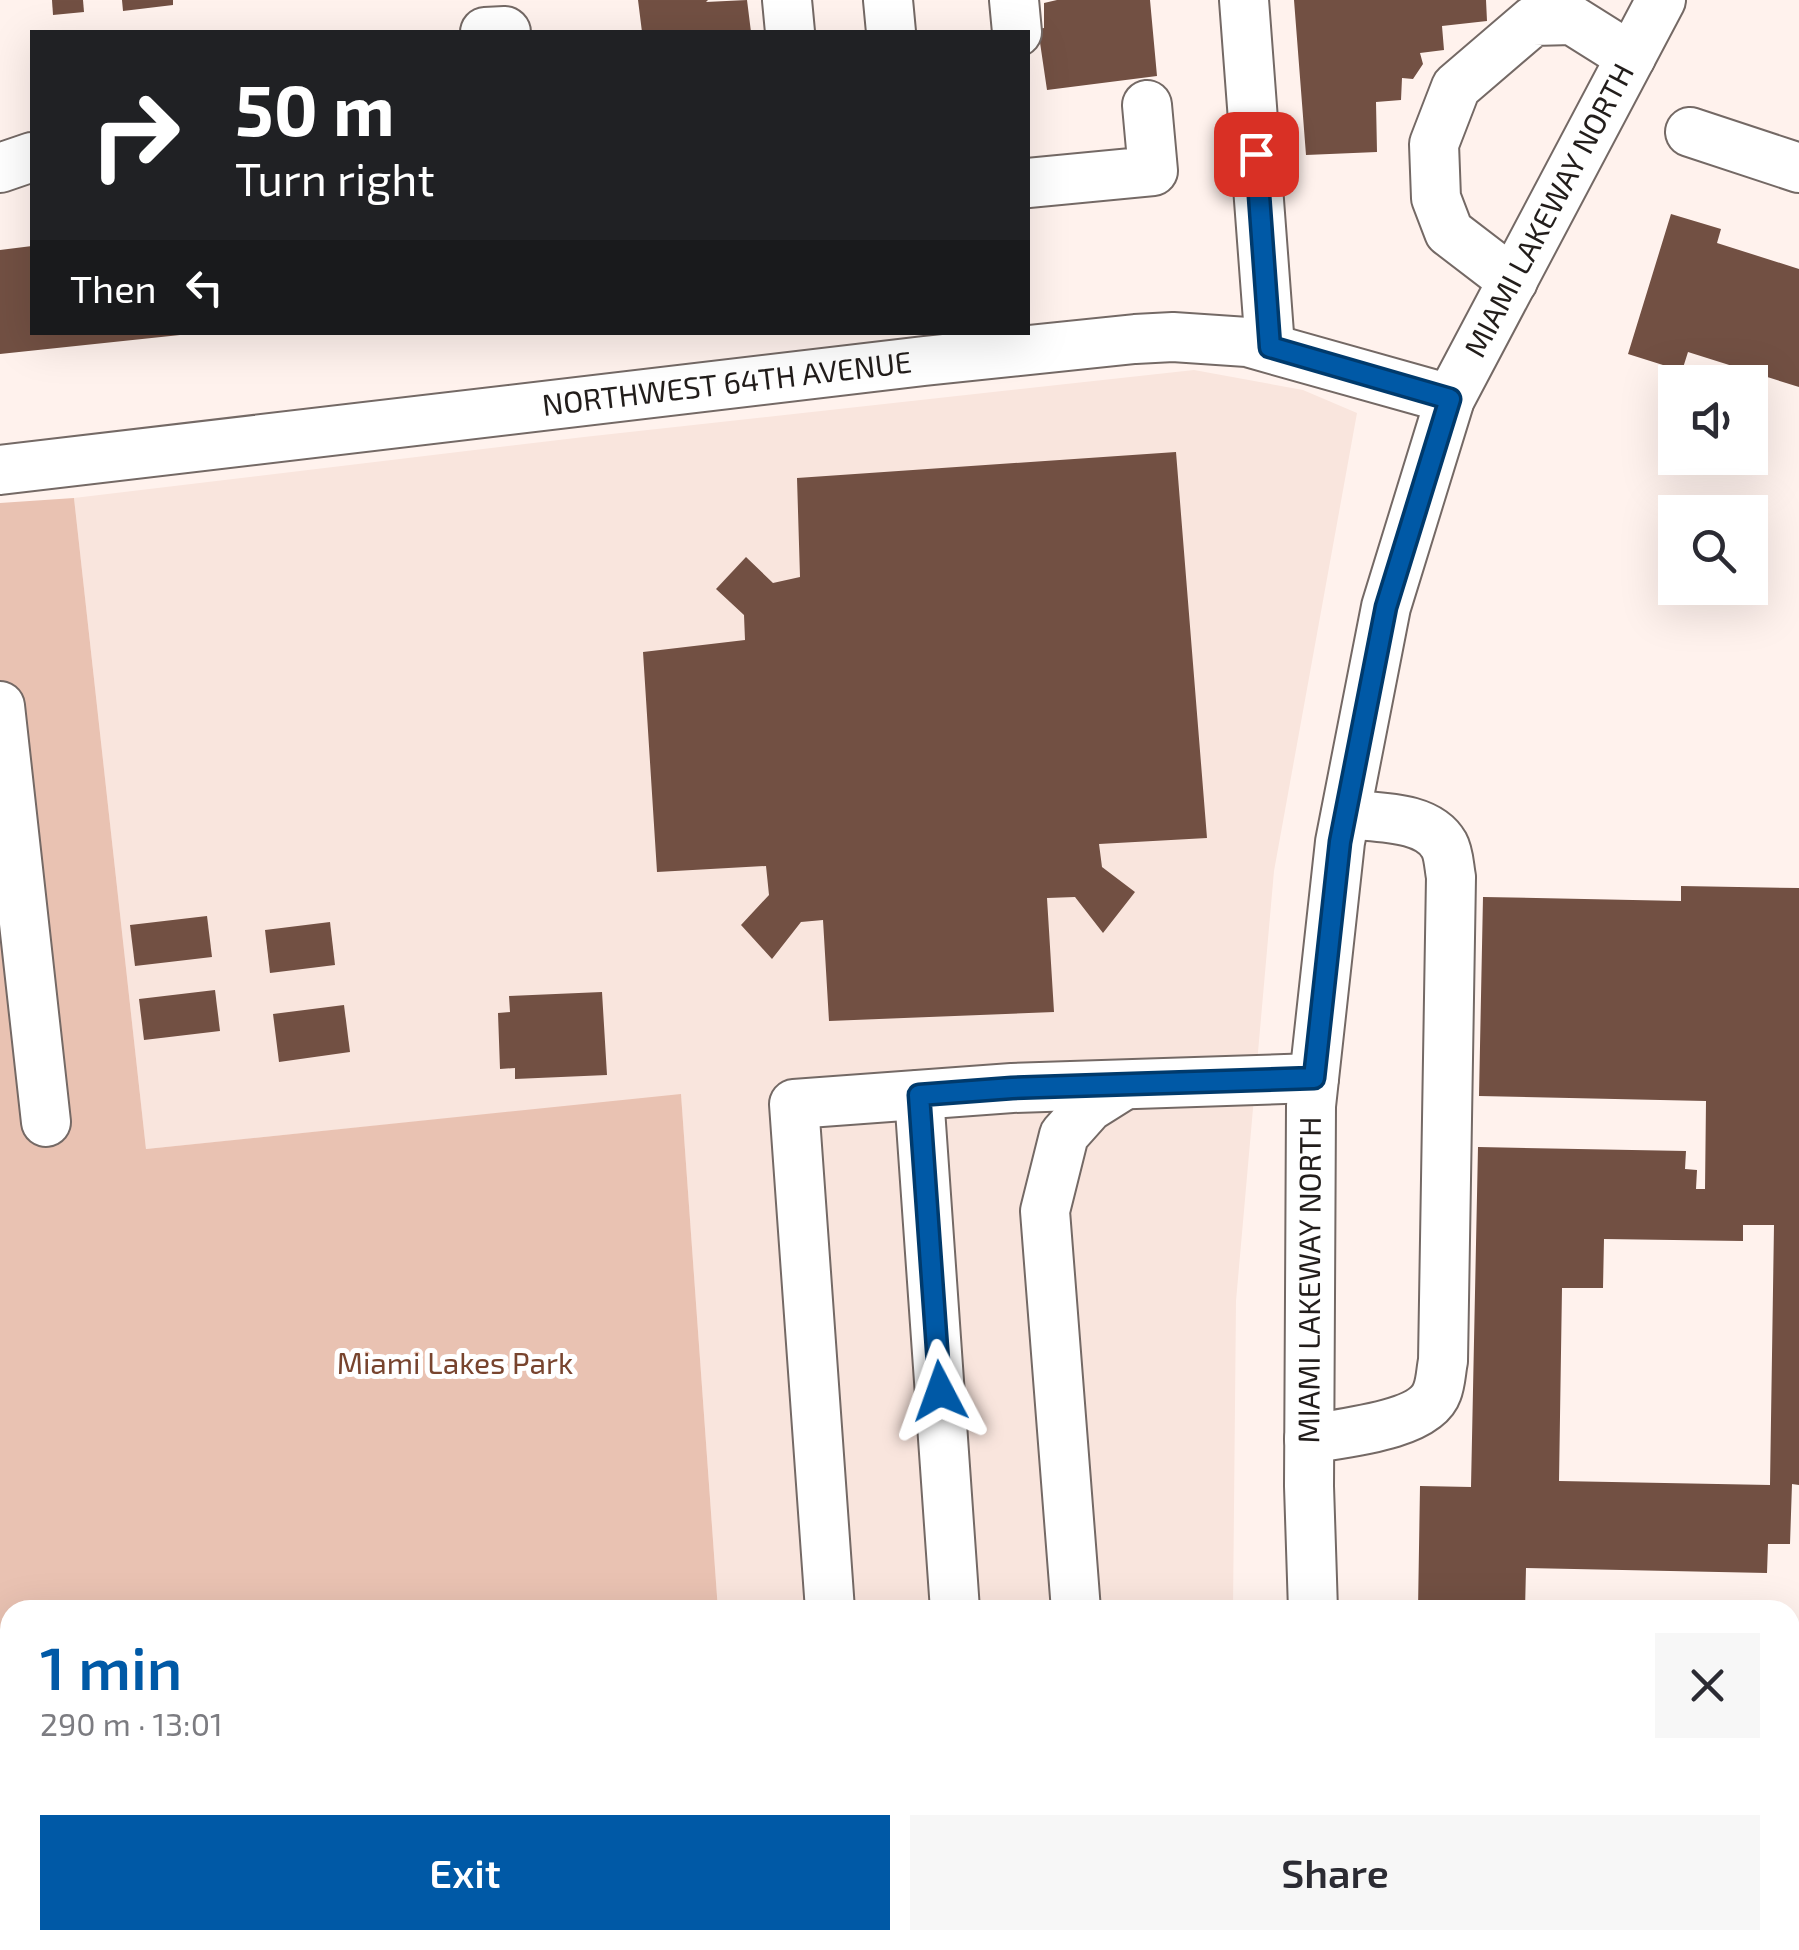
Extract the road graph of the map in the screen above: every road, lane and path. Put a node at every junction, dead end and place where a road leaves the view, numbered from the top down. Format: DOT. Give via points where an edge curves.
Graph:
graph roads {
  1 [pos="787,0"];
  2 [pos="888,0"];
  3 [pos="1014,0"];
  4 [pos="1244,0"];
  5 [pos="1661,0"];
  6 [pos="790,30"];
  7 [pos="891,30"];
  8 [pos="1017,30"];
  9 [pos="1630,57"];
  10 [pos="1148,105"];
  11 [pos="1690,132"];
  12 [pos="30,158"];
  13 [pos="0,168"];
  14 [pos="1799,168"];
  15 [pos="1030,173"];
  16 [pos="1514,280"];
  17 [pos="922,347"];
  18 [pos="1270,347"];
  19 [pos="1450,399"];
  20 [pos="0,470"];
  21 [pos="0,706"];
  22 [pos="1346,814"];
  23 [pos="1314,1078"];
  24 [pos="1124,1085"];
  25 [pos="919,1095"];
  26 [pos="46,1122"];
  27 [pos="1309,1440"];
  28 [pos="829,1600"];
  29 [pos="954,1600"];
  30 [pos="1075,1600"];
  31 [pos="1313,1600"];
  1 -- 6 [label="street"];
  2 -- 7 [label="street"];
  3 -- 8 [label="street"];
  4 -- 18 [label="street"];
  5 -- 9 [label="street, MIAMI LAKEWAY NORTH"];
  9 -- 16 [label="street, MIAMI LAKEWAY NORTH"];
  9 -- 16 [label="street" via="1572,20 1533,22 1456,87 1434,144 1436,198 1449,232"];
  10 -- 15 [label="street" via="1153,171"];
  11 -- 14 [label="street"];
  12 -- 13 [label="street"];
  16 -- 19 [label="street, MIAMI LAKEWAY NORTH"];
  17 -- 18 [label="street, NORTHWEST 64TH AVENUE" via="1173,337"];
  17 -- 20 [label="street, NORTHWEST 64TH AVENUE"];
  18 -- 19 [label="street, NORTHWEST 64TH AVENUE"];
  19 -- 22 [label="street, MIAMI LAKEWAY NORTH" via="1386,607"];
  21 -- 26 [label="street"];
  22 -- 23 [label="street, MIAMI LAKEWAY NORTH"];
  22 -- 27 [label="street" via="1434,832 1451,877 1443,1360 1437,1394 1421,1412"];
  23 -- 24 [label="street"];
  23 -- 27 [label="street, MIAMI LAKEWAY NORTH"];
  24 -- 25 [label="street"];
  24 -- 30 [label="street" via="1064,1135 1046,1211"];
  25 -- 28 [label="street" via="794,1104"];
  25 -- 29 [label="street"];
  27 -- 31 [label="street, MIAMI LAKEWAY NORTH"];
}
